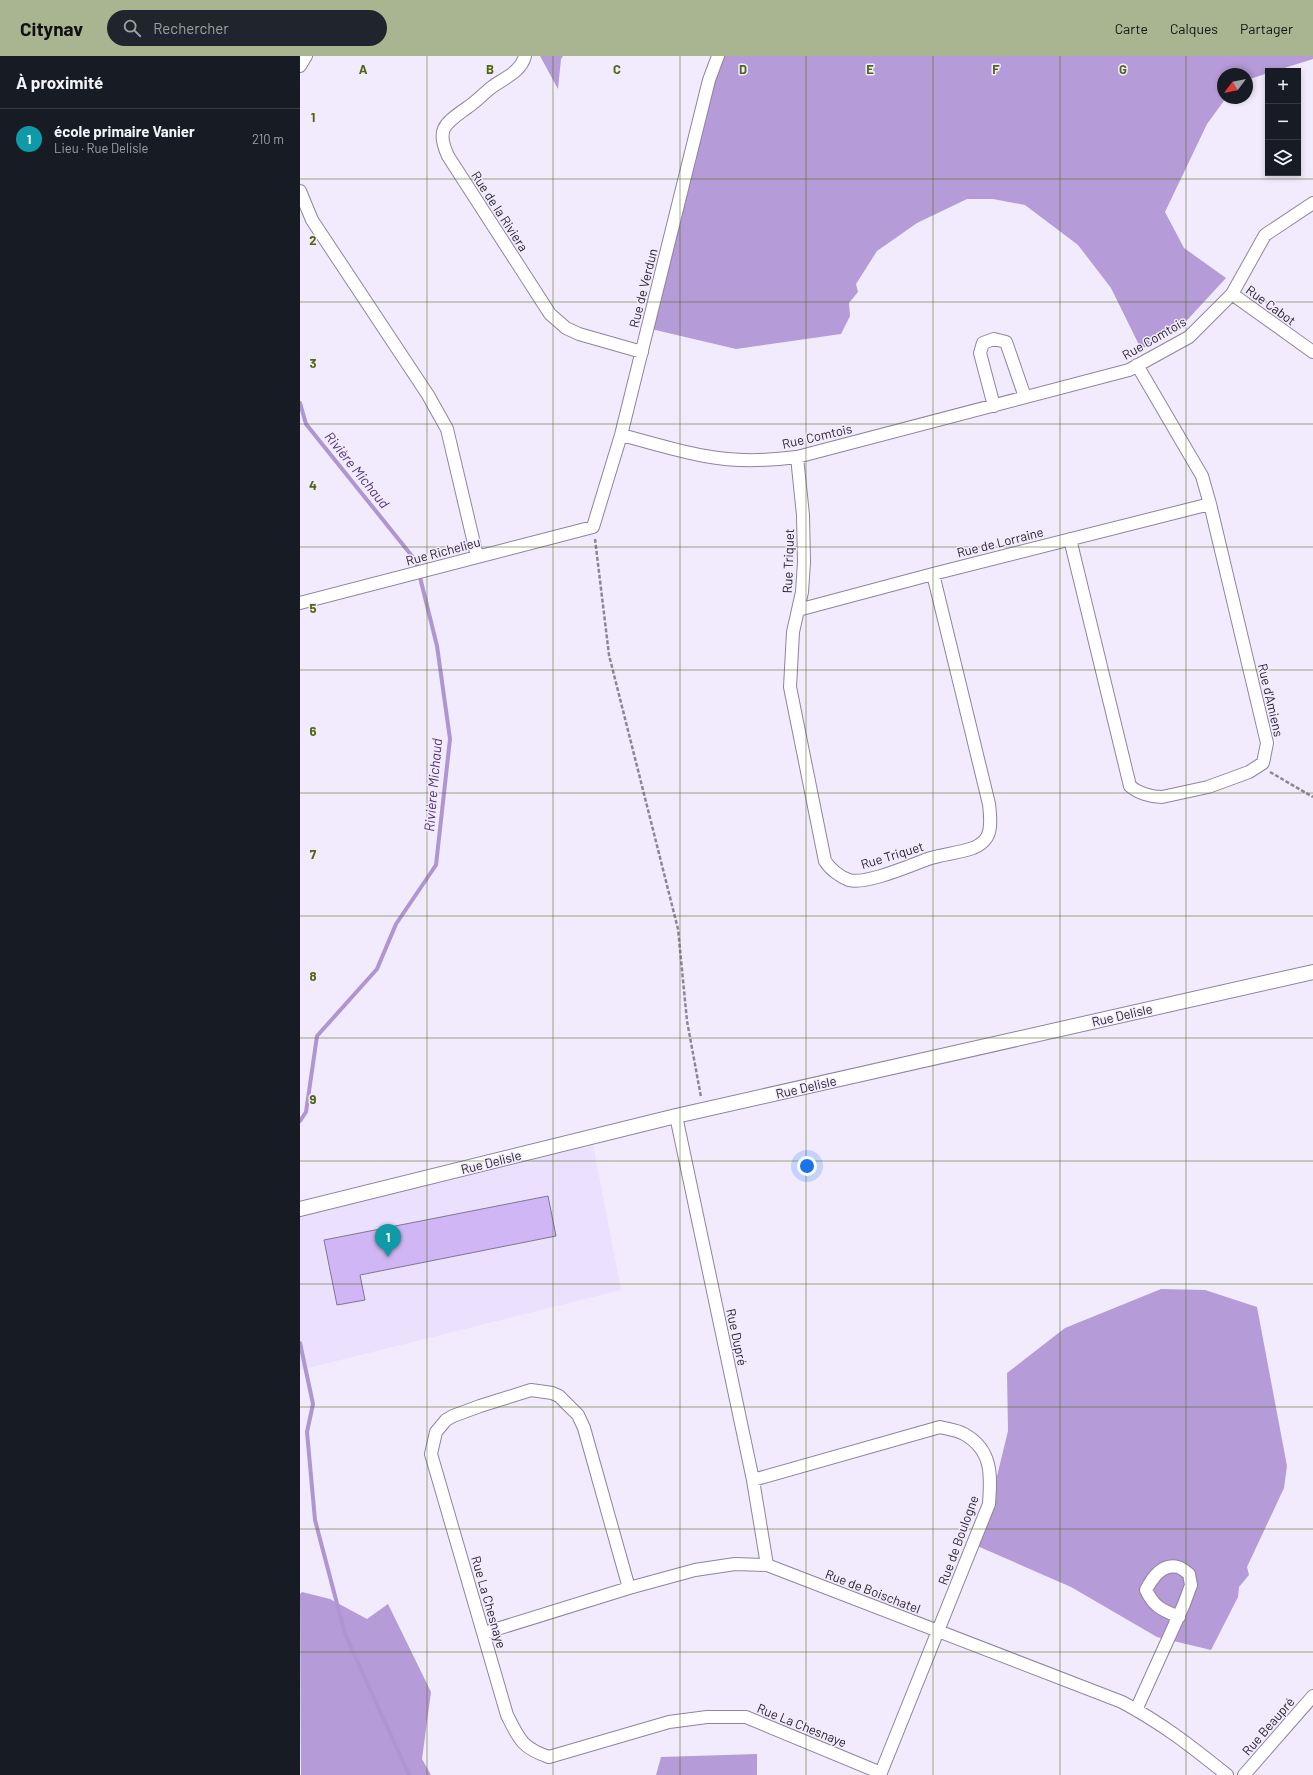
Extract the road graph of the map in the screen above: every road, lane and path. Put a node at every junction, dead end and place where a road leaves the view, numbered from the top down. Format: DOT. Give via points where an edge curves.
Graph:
graph roads {
  1 [pos="306,56"];
  2 [pos="525,56"];
  3 [pos="718,56"];
  4 [pos="300,66"];
  5 [pos="300,191"];
  6 [pos="1313,203"];
  7 [pos="1232,294"];
  8 [pos="642,352"];
  9 [pos="1313,352"];
  10 [pos="1137,364"];
  11 [pos="1025,398"];
  12 [pos="994,406"];
  13 [pos="621,435"];
  14 [pos="797,457"];
  15 [pos="1210,504"];
  16 [pos="594,527"];
  17 [pos="1070,539"];
  18 [pos="477,556"];
  19 [pos="933,574"];
  20 [pos="300,603"];
  21 [pos="798,610"];
  22 [pos="1259,766"];
  23 [pos="1313,797"];
  24 [pos="1313,972"];
  25 [pos="704,1110"];
  26 [pos="676,1116"];
  27 [pos="300,1209"];
  28 [pos="753,1480"];
  29 [pos="767,1565"];
  30 [pos="629,1588"];
  31 [pos="1179,1617"];
  32 [pos="938,1632"];
  33 [pos="484,1634"];
  34 [pos="1313,1696"];
  35 [pos="1136,1710"];
  36 [pos="880,1774"];
  37 [pos="1227,1775"];
  38 [pos="1244,1775"];
  1 -- 4 [label="street"];
  2 -- 8 [label="street, Rue de la Riviera" via="514,73 493,86 447,124 442,143 550,314 566,328 579,334"];
  3 -- 8 [label="street, Rue de Verdun" via="709,80"];
  5 -- 18 [label="street" via="312,220 421,385 447,429"];
  6 -- 7 [label="street, Rue Comtois" via="1265,235"];
  7 -- 9 [label="street, Rue Cabot"];
  7 -- 10 [label="street, Rue Comtois" via="1189,337"];
  8 -- 13 [label="street, Rue de Verdun"];
  10 -- 11 [label="street, Rue Comtois" via="1129,370"];
  10 -- 15 [label="street, Rue d'Amiens" via="1202,476"];
  11 -- 12 [label="street, Rue Comtois"];
  11 -- 12 [label="street" via="1006,342 994,340 983,343 980,353"];
  12 -- 14 [label="street, Rue Comtois"];
  13 -- 14 [label="street, Rue Comtois" via="720,458 766,461"];
  13 -- 16 [label="street, Rue de Verdun"];
  14 -- 21 [label="street, Rue Triquet" via="803,515 804,562"];
  15 -- 17 [label="street, Rue de Lorraine"];
  15 -- 22 [label="street, Rue d'Amiens" via="1267,743 1263,763"];
  16 -- 18 [label="street, Rue Richelieu"];
  16 -- 25 [label="path" via="609,655 678,929 687,1021"];
  17 -- 19 [label="street, Rue de Lorraine"];
  17 -- 22 [label="street" via="1130,786 1154,797 1162,797 1208,786"];
  18 -- 20 [label="street, Rue Richelieu"];
  19 -- 21 [label="street, Rue de Lorraine"];
  19 -- 21 [label="street, Rue Triquet" via="989,804 988,836 974,848 931,858 864,880 849,880 829,868 825,861 790,687 793,632"];
  22 -- 23 [label="path"];
  24 -- 25 [label="street, Rue Delisle"];
  25 -- 26 [label="street, Rue Delisle"];
  26 -- 27 [label="street, Rue Delisle"];
  26 -- 28 [label="street, Rue Dupré"];
  28 -- 29 [label="street, Rue Dupré"];
  28 -- 32 [label="street, Rue de Boulogne" via="940,1427 963,1434 978,1446 988,1461 992,1481 989,1504"];
  29 -- 30 [label="street, Rue de Boischatel" via="735,1564 695,1570"];
  29 -- 32 [label="street, Rue de Boischatel"];
  30 -- 33 [label="street, Rue de Boischatel"];
  30 -- 33 [label="street, Rue La Chesnaye" via="584,1428 578,1415 559,1396 552,1393 530,1390 511,1396 446,1420 436,1432 431,1454"];
  31 -- 35 [label="street"];
  32 -- 35 [label="street, Rue de Boischatel"];
  32 -- 36 [label="street, Rue de Boulogne"];
  33 -- 36 [label="street, Rue La Chesnaye" via="507,1715 522,1742 533,1752 548,1756 670,1722 707,1717 746,1717"];
  34 -- 38 [label="street, Rue Beaupré"];
  35 -- 37 [label="street, Rue de Boischatel" via="1177,1735"];
}
